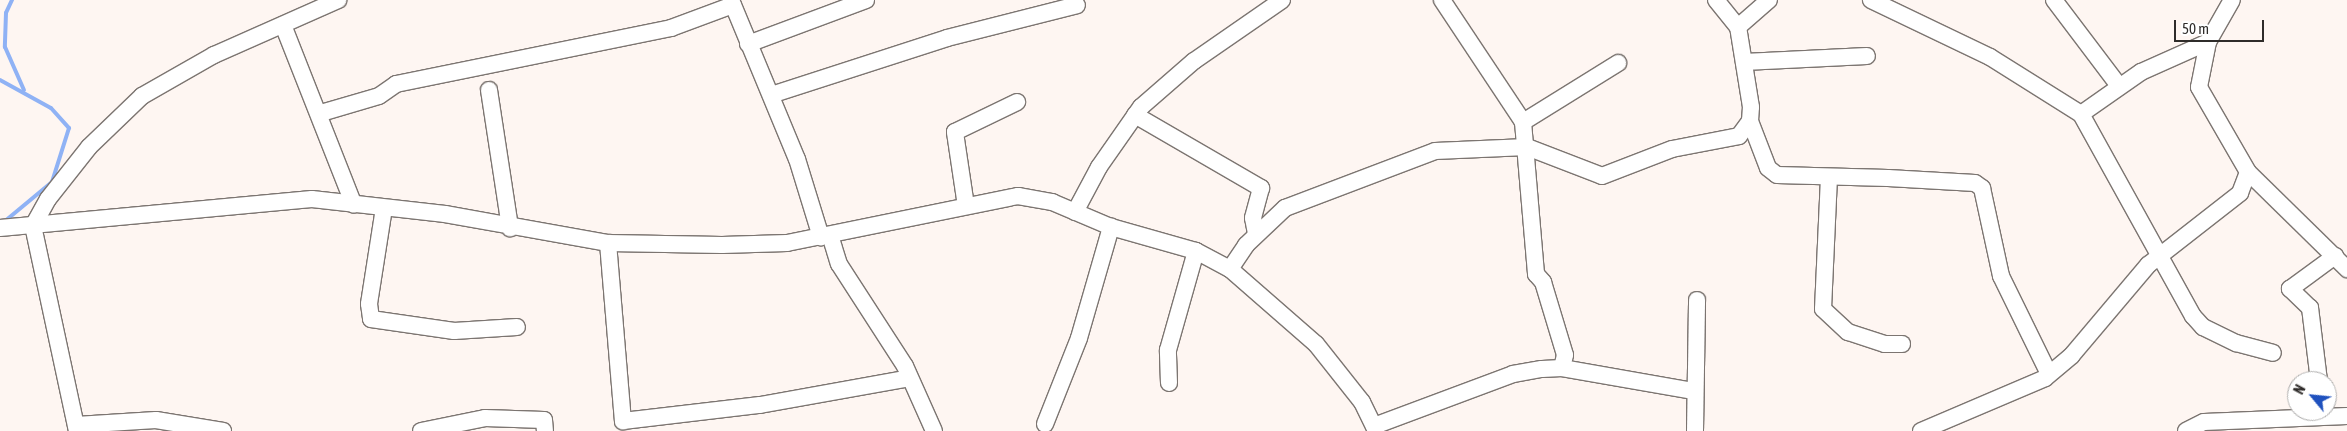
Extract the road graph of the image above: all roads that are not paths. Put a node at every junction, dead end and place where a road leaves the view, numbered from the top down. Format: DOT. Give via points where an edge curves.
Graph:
graph roads {
  1 [pos="338,0"];
  2 [pos="1282,0"];
  3 [pos="1442,0"];
  4 [pos="1716,0"];
  5 [pos="1769,0"];
  6 [pos="1871,0"];
  7 [pos="2054,0"];
  8 [pos="858,1"];
  9 [pos="2229,1"];
  10 [pos="732,3"];
  11 [pos="1077,5"];
  12 [pos="283,25"];
  13 [pos="1738,27"];
  14 [pos="2208,42"];
  15 [pos="748,44"];
  16 [pos="1867,56"];
  17 [pos="1744,62"];
  18 [pos="1618,63"];
  19 [pos="2119,86"];
  20 [pos="489,90"];
  21 [pos="771,95"];
  22 [pos="1017,102"];
  23 [pos="321,113"];
  24 [pos="2081,114"];
  25 [pos="1135,116"];
  26 [pos="1750,121"];
  27 [pos="1523,122"];
  28 [pos="1527,147"];
  29 [pos="2248,172"];
  30 [pos="1829,178"];
  31 [pos="354,205"];
  32 [pos="966,206"];
  33 [pos="384,208"];
  34 [pos="1075,212"];
  35 [pos="34,226"];
  36 [pos="1111,227"];
  37 [pos="2,228"];
  38 [pos="510,228"];
  39 [pos="1256,233"];
  40 [pos="825,236"];
  41 [pos="608,243"];
  42 [pos="1196,251"];
  43 [pos="2158,255"];
  44 [pos="2334,256"];
  45 [pos="1230,269"];
  46 [pos="2347,269"];
  47 [pos="1697,300"];
  48 [pos="517,327"];
  49 [pos="1902,344"];
  50 [pos="2273,353"];
  51 [pos="1562,368"];
  52 [pos="2317,371"];
  53 [pos="2049,374"];
  54 [pos="910,378"];
  55 [pos="1169,383"];
  56 [pos="1694,391"];
  57 [pos="2287,420"];
  58 [pos="1045,424"];
  59 [pos="624,426"];
  60 [pos="76,428"];
  61 [pos="1375,428"];
  62 [pos="223,431"];
  63 [pos="421,431"];
  64 [pos="545,431"];
  65 [pos="934,431"];
  66 [pos="1694,431"];
  67 [pos="1921,431"];
  68 [pos="2186,431"];
  1 -- 12 [label="street"];
  2 -- 25 [label="street" via="1194,62"];
  3 -- 27 [label="street"];
  4 -- 13 [label="street"];
  5 -- 13 [label="street"];
  6 -- 24 [label="street" via="1990,57"];
  7 -- 19 [label="street"];
  8 -- 15 [label="street"];
  9 -- 14 [label="street"];
  10 -- 15 [label="street"];
  10 -- 23 [label="street" via="671,28 396,84 379,96"];
  11 -- 21 [label="street" via="947,38"];
  12 -- 23 [label="street"];
  12 -- 35 [label="street" via="214,55 142,96 89,147"];
  13 -- 17 [label="street"];
  14 -- 19 [label="street" via="2183,49"];
  14 -- 29 [label="street" via="2199,88"];
  15 -- 21 [label="street"];
  16 -- 17 [label="street"];
  17 -- 26 [label="street"];
  18 -- 27 [label="street"];
  19 -- 24 [label="street"];
  20 -- 38 [label="street"];
  21 -- 40 [label="street"];
  22 -- 32 [label="street" via="955,132"];
  23 -- 31 [label="street"];
  24 -- 43 [label="street"];
  25 -- 34 [label="street"];
  25 -- 39 [label="street" via="1261,188 1253,218"];
  26 -- 28 [label="street" via="1739,136 1672,148 1602,176"];
  26 -- 30 [label="street" via="1768,168 1777,175"];
  27 -- 28 [label="street"];
  28 -- 39 [label="street" via="1435,151 1285,208"];
  28 -- 51 [label="street" via="1536,274 1543,282 1565,355"];
  29 -- 43 [label="street" via="2240,193"];
  29 -- 44 [label="street"];
  30 -- 49 [label="street" via="1822,309 1848,332 1885,344"];
  30 -- 53 [label="street" via="1975,183 1982,188 2001,276"];
  31 -- 33 [label="street"];
  31 -- 35 [label="street" via="274,199"];
  32 -- 34 [label="street" via="1018,196 1052,202"];
  32 -- 40 [label="street"];
  33 -- 38 [label="street" via="445,214"];
  33 -- 48 [label="street" via="370,304 371,319 454,331"];
  34 -- 36 [label="street"];
  35 -- 37 [label="street"];
  35 -- 60 [label="street"];
  36 -- 42 [label="street"];
  36 -- 58 [label="street" via="1079,338"];
  38 -- 41 [label="street"];
  39 -- 45 [label="street"];
  40 -- 41 [label="street" via="722,246"];
  40 -- 54 [label="street" via="838,264"];
  41 -- 59 [label="street"];
  42 -- 45 [label="street"];
  42 -- 55 [label="street" via="1168,350"];
  43 -- 50 [label="street" via="2203,327 2236,343"];
  43 -- 53 [label="street" via="2072,355"];
  44 -- 46 [label="street"];
  44 -- 52 [label="street" via="2290,288 2310,308"];
  45 -- 61 [label="street" via="1316,344 1362,402"];
  47 -- 56 [label="street"];
  51 -- 56 [label="street"];
  51 -- 61 [label="street" via="1513,374"];
  53 -- 67 [label="street"];
  54 -- 59 [label="street"];
  54 -- 65 [label="street"];
  56 -- 66 [label="street"];
  57 -- 68 [label="street" via="2204,422"];
  60 -- 62 [label="street" via="156,420"];
  63 -- 64 [label="street" via="485,418 544,420"];
}
